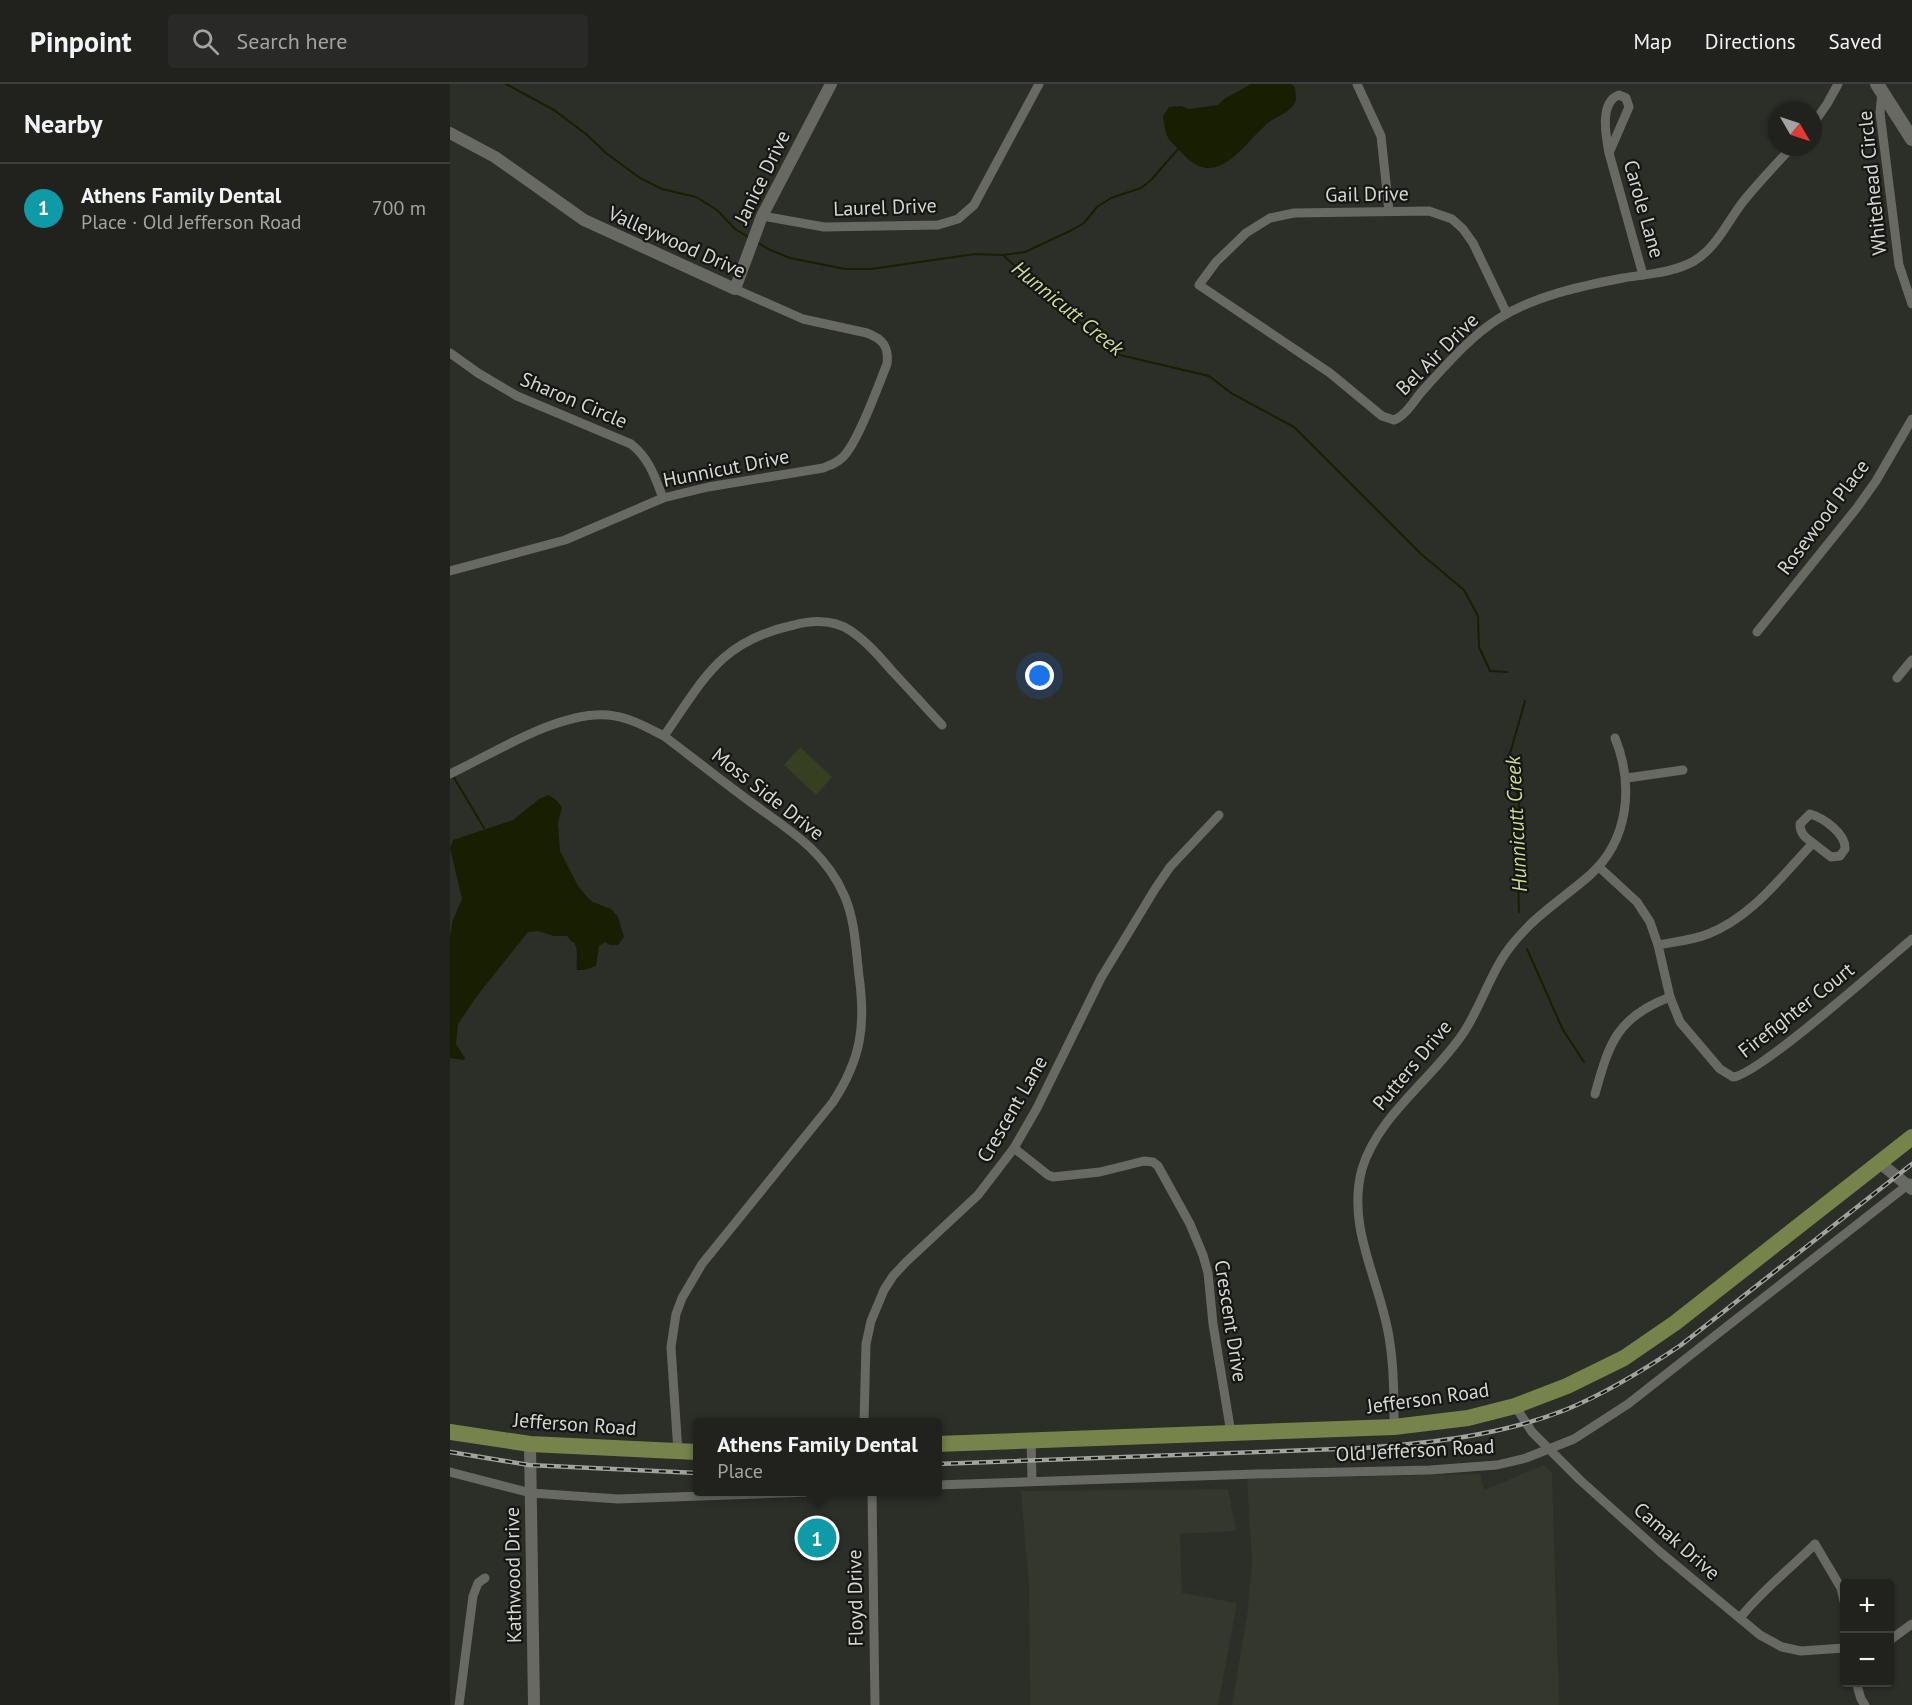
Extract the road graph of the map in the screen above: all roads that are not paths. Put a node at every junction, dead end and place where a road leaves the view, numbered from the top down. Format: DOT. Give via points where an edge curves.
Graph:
graph roads {
  1 [pos="831,84"];
  2 [pos="1040,84"];
  3 [pos="1357,84"];
  4 [pos="1838,84"];
  5 [pos="1880,88"];
  6 [pos="1822,111"];
  7 [pos="1910,130"];
  8 [pos="450,133"];
  9 [pos="1609,153"];
  10 [pos="1784,156"];
  11 [pos="1389,211"];
  12 [pos="762,216"];
  13 [pos="1643,274"];
  14 [pos="1199,285"];
  15 [pos="735,289"];
  16 [pos="1912,304"];
  17 [pos="1507,314"];
  18 [pos="450,353"];
  19 [pos="887,364"];
  20 [pos="1912,419"];
  21 [pos="663,498"];
  22 [pos="450,571"];
  23 [pos="1757,632"];
  24 [pos="1912,660"];
  25 [pos="1897,678"];
  26 [pos="942,725"];
  27 [pos="664,736"];
  28 [pos="1615,738"];
  29 [pos="1683,770"];
  30 [pos="450,774"];
  31 [pos="1627,778"];
  32 [pos="1219,815"];
  33 [pos="1813,843"];
  34 [pos="1599,867"];
  35 [pos="1912,939"];
  36 [pos="1658,945"];
  37 [pos="1670,997"];
  38 [pos="1595,1094"];
  39 [pos="1912,1137"];
  40 [pos="1014,1148"];
  41 [pos="1880,1163"];
  42 [pos="1910,1185"];
  43 [pos="1515,1406"];
  44 [pos="864,1418"];
  45 [pos="1394,1427"];
  46 [pos="450,1432"];
  47 [pos="1231,1433"];
  48 [pos="1031,1439"];
  49 [pos="530,1444"];
  50 [pos="942,1444"];
  51 [pos="1548,1450"];
  52 [pos="678,1452"];
  53 [pos="693,1452"];
  54 [pos="450,1472"];
  55 [pos="1032,1481"];
  56 [pos="942,1485"];
  57 [pos="531,1493"];
  58 [pos="693,1496"];
  59 [pos="872,1496"];
  60 [pos="485,1578"];
  61 [pos="1840,1586"];
  62 [pos="1740,1618"];
  63 [pos="1912,1624"];
  64 [pos="1894,1637"];
  65 [pos="1840,1648"];
  66 [pos="1857,1687"];
  67 [pos="459,1705"];
  68 [pos="534,1705"];
  69 [pos="875,1705"];
  70 [pos="1865,1705"];
  1 -- 12 [label="street, Janice Drive"];
  2 -- 12 [label="street, Laurel Drive" via="974,205 958,219 938,225 824,227"];
  3 -- 11 [label="street" via="1381,136"];
  4 -- 6 [label="street"];
  5 -- 7 [label="main road"];
  5 -- 16 [label="street, Whitehead Circle" via="1899,265"];
  8 -- 15 [label="street, Valleywood Drive" via="495,157 584,220"];
  9 -- 9 [label="street, Carole Lane" via="1606,118 1612,100 1619,95 1626,98 1629,107"];
  9 -- 13 [label="street, Carole Lane"];
  10 -- 13 [label="street, Bel Air Drive" via="1703,254 1677,269"];
  11 -- 14 [label="street, Gail Drive" via="1294,213 1270,218 1246,233"];
  11 -- 17 [label="street, Gail Drive" via="1429,211 1458,223 1473,243"];
  12 -- 15 [label="street, Janice Drive"];
  13 -- 17 [label="street, Bel Air Drive" via="1588,285"];
  14 -- 17 [label="street, Bel Air Drive" via="1329,373 1389,420 1400,418 1465,347"];
  15 -- 19 [label="street, Valleywood Drive" via="803,319 875,336 888,350"];
  18 -- 21 [label="street, Sharon Circle" via="517,396 631,444 648,463"];
  19 -- 21 [label="street, Hunnicut Drive" via="854,442 834,464"];
  20 -- 23 [label="street, Rosewood Place" via="1876,481"];
  21 -- 22 [label="street, Hunnicut Drive" via="565,540"];
  24 -- 25 [label="street"];
  26 -- 27 [label="street" via="860,638 837,624 822,621 770,630 728,653 711,669"];
  27 -- 30 [label="street, Moss Side Drive" via="640,723 607,715 567,719"];
  27 -- 52 [label="street, Moss Side Drive" via="807,843 830,869 845,896 852,921 863,1014 858,1052 845,1084 702,1264 682,1298 671,1347"];
  28 -- 31 [label="street, Putters Drive"];
  29 -- 31 [label="street"];
  31 -- 34 [label="street, Putters Drive" via="1622,822"];
  32 -- 40 [label="street, Crescent Lane" via="1176,860 1155,889 1101,978"];
  33 -- 33 [label="street" via="1832,857 1840,856 1845,849 1841,835 1810,814 1800,824 1800,830"];
  33 -- 36 [label="street" via="1754,906 1732,923 1705,936"];
  34 -- 36 [label="street, Firefighter Court" via="1637,902"];
  34 -- 45 [label="street, Putters Drive" via="1515,941 1458,1040 1382,1129 1367,1154 1358,1186 1358,1223 1389,1335"];
  35 -- 37 [label="street, Firefighter Court" via="1783,1046 1738,1077 1725,1073 1689,1033"];
  36 -- 37 [label="street, Firefighter Court"];
  37 -- 38 [label="street" via="1641,1010 1622,1027 1605,1056"];
  39 -- 41 [label="highway, Jefferson Road"];
  40 -- 44 [label="street, Crescent Lane" via="978,1195 906,1262 884,1290 866,1344"];
  40 -- 47 [label="street, Crescent Drive" via="1053,1177 1100,1172 1144,1161 1158,1166 1203,1255"];
  41 -- 42 [label="street"];
  41 -- 43 [label="highway, Jefferson Road" via="1652,1340 1594,1374"];
  42 -- 51 [label="street, Old Jefferson Road" via="1628,1404 1581,1435"];
  43 -- 45 [label="highway, Jefferson Road" via="1468,1418"];
  43 -- 51 [label="street, Camak Drive"];
  45 -- 47 [label="highway, Jefferson Road"];
  46 -- 49 [label="highway, Jefferson Road"];
  47 -- 48 [label="highway, Jefferson Road"];
  48 -- 50 [label="highway, Jefferson Road"];
  48 -- 55 [label="street"];
  49 -- 52 [label="highway, Jefferson Road"];
  49 -- 57 [label="street, Kathwood Drive"];
  51 -- 55 [label="street, Old Jefferson Road" via="1497,1466 1441,1470"];
  51 -- 62 [label="street, Camak Drive" via="1660,1552"];
  52 -- 53 [label="highway, Jefferson Road"];
  54 -- 57 [label="street"];
  55 -- 56 [label="street, Old Jefferson Road"];
  57 -- 58 [label="street" via="618,1499"];
  57 -- 68 [label="street, Kathwood Drive"];
  59 -- 69 [label="street, Floyd Drive"];
  60 -- 67 [label="street" via="478,1583 473,1596"];
  61 -- 62 [label="street" via="1815,1544 1756,1596"];
  62 -- 65 [label="street, Camak Drive" via="1782,1647 1814,1651"];
  63 -- 64 [label="street"];
  66 -- 70 [label="street"];
}
